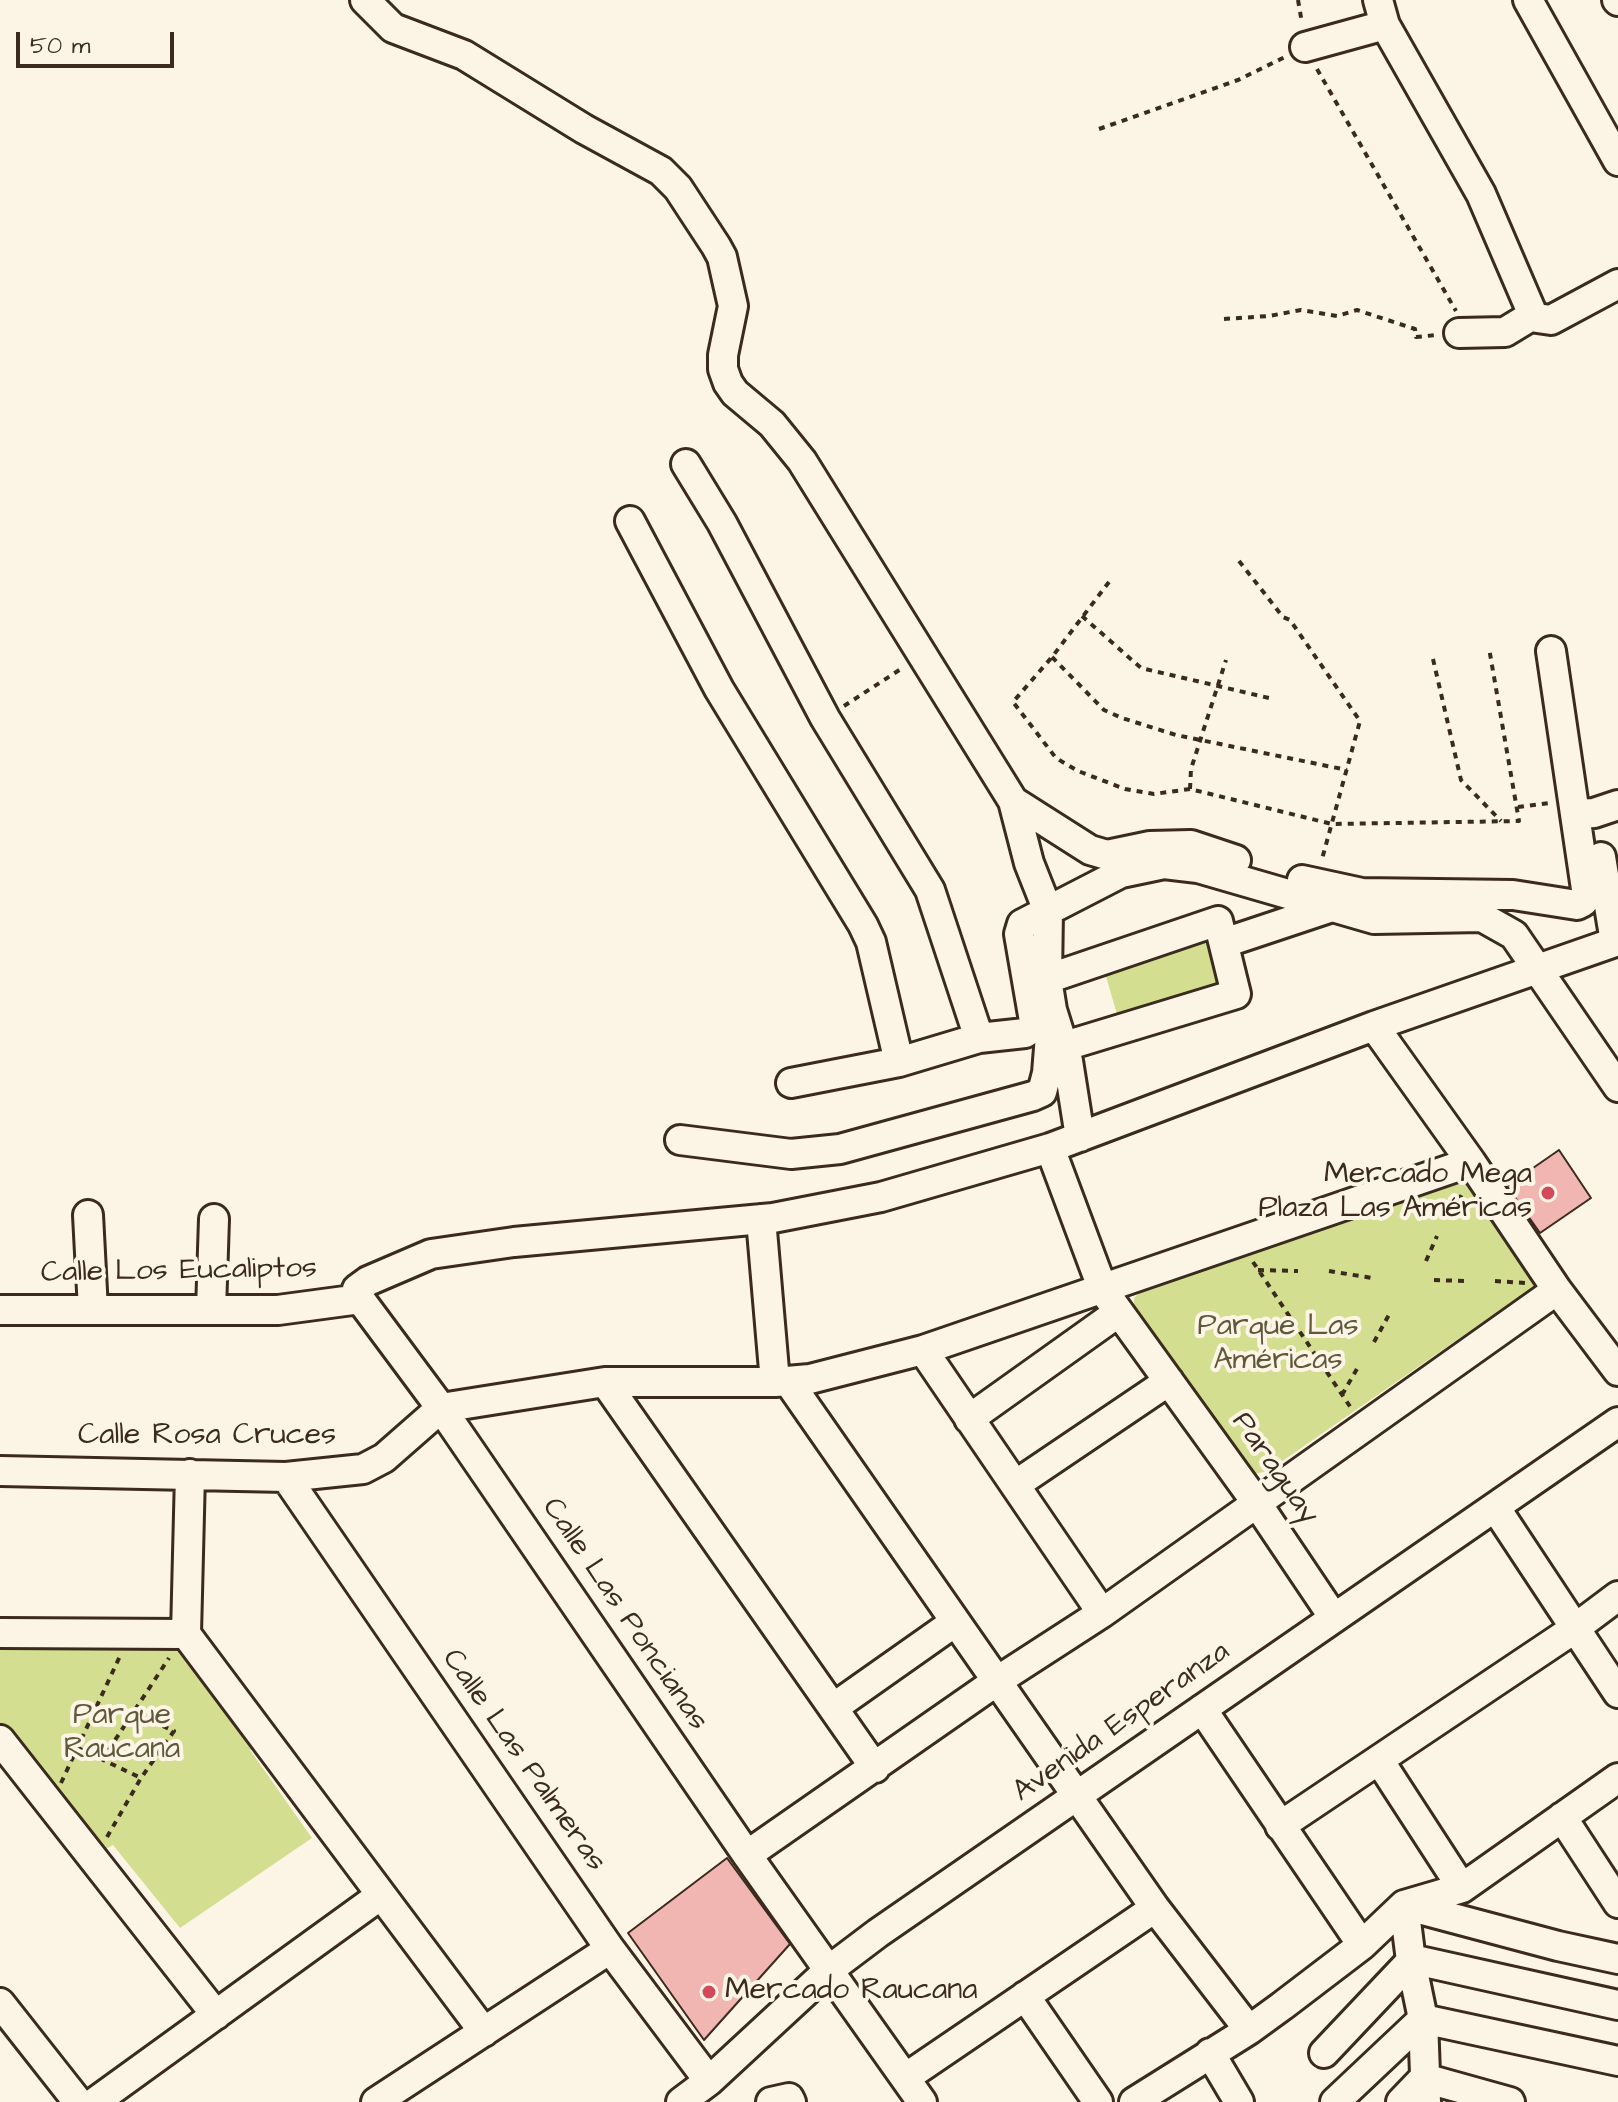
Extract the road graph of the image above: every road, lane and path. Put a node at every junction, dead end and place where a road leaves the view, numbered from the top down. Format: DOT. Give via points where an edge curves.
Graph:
graph roads {
  1 [pos="365,0"];
  2 [pos="1298,0"];
  3 [pos="1528,0"];
  4 [pos="1382,12"];
  5 [pos="1305,47"];
  6 [pos="1099,129"];
  7 [pos="1618,161"];
  8 [pos="1618,284"];
  9 [pos="1533,315"];
  10 [pos="1224,319"];
  11 [pos="1459,333"];
  12 [pos="686,464"];
  13 [pos="630,521"];
  14 [pos="1239,561"];
  15 [pos="1109,582"];
  16 [pos="1082,616"];
  17 [pos="1489,648"];
  18 [pos="1551,651"];
  19 [pos="923,655"];
  20 [pos="1052,657"];
  21 [pos="1433,659"];
  22 [pos="1226,660"];
  23 [pos="1217,686"];
  24 [pos="1269,698"];
  25 [pos="825,718"];
  26 [pos="1200,739"];
  27 [pos="1347,770"];
  28 [pos="1190,789"];
  29 [pos="1013,801"];
  30 [pos="1517,807"];
  31 [pos="1591,808"];
  32 [pos="1501,821"];
  33 [pos="1332,824"];
  34 [pos="1315,884"];
  35 [pos="1332,907"];
  36 [pos="1048,911"];
  37 [pos="1616,942"];
  38 [pos="1224,943"];
  39 [pos="1535,969"];
  40 [pos="1047,979"];
  41 [pos="1052,1010"];
  42 [pos="1374,1026"];
  43 [pos="979,1038"];
  44 [pos="1065,1046"];
  45 [pos="899,1062"];
  46 [pos="791,1083"];
  47 [pos="1618,1087"];
  48 [pos="1080,1137"];
  49 [pos="680,1140"];
  50 [pos="1050,1148"];
  51 [pos="1471,1162"];
  52 [pos="88,1215"];
  53 [pos="214,1219"];
  54 [pos="761,1219"];
  55 [pos="1437,1236"];
  56 [pos="1239,1242"];
  57 [pos="1426,1261"];
  58 [pos="1258,1270"];
  59 [pos="1298,1271"];
  60 [pos="1329,1271"];
  61 [pos="1372,1278"];
  62 [pos="1434,1280"];
  63 [pos="1464,1281"];
  64 [pos="1529,1283"];
  65 [pos="1557,1290"];
  66 [pos="1516,1292"];
  67 [pos="360,1299"];
  68 [pos="1111,1301"];
  69 [pos="0,1310"];
  70 [pos="93,1310"];
  71 [pos="211,1310"];
  72 [pos="1391,1311"];
  73 [pos="1374,1342"];
  74 [pos="923,1350"];
  75 [pos="1358,1367"];
  76 [pos="1618,1371"];
  77 [pos="1169,1381"];
  78 [pos="605,1382"];
  79 [pos="781,1382"];
  80 [pos="1342,1395"];
  81 [pos="441,1408"];
  82 [pos="969,1419"];
  83 [pos="1618,1422"];
  84 [pos="1364,1427"];
  85 [pos="0,1471"];
  86 [pos="190,1474"];
  87 [pos="286,1477"];
  88 [pos="1015,1485"];
  89 [pos="1256,1502"];
  90 [pos="1495,1507"];
  91 [pos="1618,1596"];
  92 [pos="1102,1613"];
  93 [pos="1334,1618"];
  94 [pos="955,1622"];
  95 [pos="1574,1629"];
  96 [pos="0,1633"];
  97 [pos="178,1645"];
  98 [pos="121,1654"];
  99 [pos="997,1681"];
  100 [pos="1618,1693"];
  101 [pos="833,1708"];
  102 [pos="1202,1709"];
  103 [pos="134,1713"];
  104 [pos="0,1740"];
  105 [pos="78,1748"];
  106 [pos="102,1760"];
  107 [pos="1379,1760"];
  108 [pos="875,1768"];
  109 [pos="141,1778"];
  110 [pos="1618,1778"];
  111 [pos="59,1789"];
  112 [pos="1078,1795"];
  113 [pos="1562,1817"];
  114 [pos="1280,1826"];
  115 [pos="105,1842"];
  116 [pos="747,1855"];
  117 [pos="1462,1888"];
  118 [pos="381,1895"];
  119 [pos="1618,1903"];
  120 [pos="1404,1905"];
  121 [pos="1155,1908"];
  122 [pos="1362,1945"];
  123 [pos="610,1949"];
  124 [pos="1618,1959"];
  125 [pos="1411,1960"];
  126 [pos="829,1970"];
  127 [pos="1025,1996"];
  128 [pos="0,2003"];
  129 [pos="1618,2005"];
  130 [pos="216,2015"];
  131 [pos="1423,2019"];
  132 [pos="1249,2030"];
  133 [pos="484,2032"];
  134 [pos="1210,2053"];
  135 [pos="1324,2053"];
  136 [pos="1618,2061"];
  137 [pos="905,2078"];
  138 [pos="709,2081"];
  139 [pos="1425,2090"];
  140 [pos="78,2102"];
  141 [pos="95,2102"];
  142 [pos="376,2102"];
  143 [pos="681,2102"];
  144 [pos="771,2102"];
  145 [pos="791,2102"];
  146 [pos="922,2102"];
  147 [pos="1098,2102"];
  148 [pos="1134,2102"];
  149 [pos="1239,2102"];
  150 [pos="1335,2102"];
  151 [pos="1401,2102"];
  152 [pos="1510,2102"];
  1 -- 19 [label="street" via="393,28 464,55 661,171 678,188 722,257 733,306 723,355 728,383 802,461"];
  2 -- 5 [label="path"];
  3 -- 7 [label="street"];
  4 -- 5 [label="street"];
  4 -- 9 [label="street" via="1481,194"];
  5 -- 6 [label="path" via="1238,80"];
  5 -- 11 [label="path" via="1455,309"];
  8 -- 9 [label="street" via="1551,320"];
  9 -- 11 [label="street" via="1505,332"];
  10 -- 11 [label="path" via="1301,310 1337,316 1357,310 1415,329 1416,337"];
  12 -- 25 [label="street"];
  13 -- 45 [label="street" via="719,689 863,925"];
  14 -- 27 [label="path" via="1290,620 1360,721"];
  15 -- 16 [label="path"];
  16 -- 20 [label="path"];
  16 -- 23 [label="path" via="1141,668"];
  17 -- 30 [label="path"];
  18 -- 31 [label="street"];
  19 -- 25 [label="path"];
  19 -- 29 [label="street"];
  20 -- 26 [label="path" via="1104,710"];
  20 -- 28 [label="path" via="1013,702 1056,758 1125,789 1154,794"];
  21 -- 32 [label="path" via="1461,780"];
  22 -- 23 [label="path"];
  23 -- 24 [label="path"];
  23 -- 26 [label="path"];
  25 -- 43 [label="street" via="930,890"];
  26 -- 27 [label="path"];
  26 -- 28 [label="path"];
  27 -- 33 [label="path"];
  28 -- 33 [label="path"];
  29 -- 34 [label="street" via="1090,850 1107,855 1191,845"];
  29 -- 36 [label="street"];
  30 -- 31 [label="path"];
  30 -- 32 [label="path" via="1519,821"];
  31 -- 34 [label="street" via="1587,896 1577,905 1513,895 1362,893"];
  31 -- 37 [label="street"];
  32 -- 33 [label="path"];
  33 -- 34 [label="path"];
  35 -- 36 [label="street" via="1198,868 1164,864 1121,873"];
  35 -- 38 [label="street"];
  35 -- 39 [label="street" via="1374,919 1482,917 1514,935"];
  36 -- 40 [label="street"];
  36 -- 43 [label="street" via="1019,928 1032,1028"];
  37 -- 39 [label="street"];
  38 -- 40 [label="street" via="1218,921"];
  38 -- 44 [label="street" via="1236,994"];
  39 -- 42 [label="street"];
  39 -- 47 [label="street"];
  40 -- 41 [label="street"];
  41 -- 44 [label="street"];
  41 -- 49 [label="street" via="1047,1073 1042,1092 1033,1096 840,1149 791,1154"];
  42 -- 48 [label="street"];
  42 -- 51 [label="street"];
  43 -- 45 [label="street"];
  44 -- 48 [label="street"];
  45 -- 46 [label="street"];
  48 -- 50 [label="street"];
  50 -- 54 [label="street" via="881,1197"];
  50 -- 68 [label="street, Paraguay"];
  51 -- 56 [label="street"];
  51 -- 65 [label="street"];
  52 -- 70 [label="street"];
  53 -- 71 [label="street"];
  54 -- 67 [label="street" via="431,1254 368,1281 357,1289"];
  54 -- 79 [label="street"];
  55 -- 57 [label="path"];
  56 -- 58 [label="path"];
  56 -- 68 [label="street"];
  58 -- 59 [label="path"];
  58 -- 80 [label="path"];
  60 -- 61 [label="path"];
  62 -- 63 [label="path"];
  64 -- 66 [label="path"];
  65 -- 76 [label="street"];
  65 -- 84 [label="street"];
  67 -- 71 [label="street, Calle Los Eucaliptos" via="278,1310"];
  67 -- 81 [label="street, Calle Las Poncianas"];
  68 -- 74 [label="street"];
  68 -- 77 [label="street, Paraguay"];
  68 -- 82 [label="street"];
  69 -- 70 [label="street, Calle Los Eucaliptos"];
  70 -- 71 [label="street, Calle Los Eucaliptos"];
  72 -- 73 [label="path"];
  74 -- 79 [label="street"];
  74 -- 82 [label="street"];
  75 -- 80 [label="path"];
  77 -- 88 [label="street"];
  77 -- 89 [label="street, Paraguay"];
  78 -- 79 [label="street"];
  78 -- 81 [label="street"];
  78 -- 101 [label="street"];
  79 -- 94 [label="street"];
  80 -- 84 [label="path"];
  81 -- 87 [label="street, Calle Rosa Cruces" via="373,1465"];
  81 -- 116 [label="street, Calle Las Poncianas"];
  82 -- 88 [label="street"];
  83 -- 90 [label="street, Avenida Esperanza"];
  84 -- 89 [label="street"];
  85 -- 86 [label="street, Calle Rosa Cruces"];
  86 -- 87 [label="street, Calle Rosa Cruces"];
  86 -- 97 [label="street"];
  87 -- 123 [label="street, Calle Las Palmeras"];
  88 -- 92 [label="street"];
  89 -- 92 [label="street"];
  89 -- 93 [label="street, Paraguay"];
  90 -- 93 [label="street, Avenida Esperanza"];
  90 -- 95 [label="street"];
  91 -- 95 [label="street"];
  92 -- 99 [label="street"];
  93 -- 102 [label="street, Avenida Esperanza"];
  94 -- 99 [label="street"];
  94 -- 101 [label="street"];
  95 -- 100 [label="street"];
  95 -- 107 [label="street"];
  96 -- 97 [label="street"];
  97 -- 103 [label="path"];
  97 -- 118 [label="street"];
  98 -- 105 [label="path"];
  99 -- 108 [label="street"];
  99 -- 112 [label="street"];
  101 -- 108 [label="street"];
  102 -- 112 [label="street, Avenida Esperanza"];
  102 -- 114 [label="street"];
  103 -- 106 [label="path"];
  103 -- 109 [label="path" via="174,1731"];
  104 -- 130 [label="street"];
  105 -- 106 [label="path"];
  105 -- 111 [label="path"];
  106 -- 109 [label="path"];
  107 -- 114 [label="street"];
  107 -- 117 [label="street"];
  108 -- 116 [label="street"];
  109 -- 115 [label="path"];
  110 -- 113 [label="street"];
  112 -- 121 [label="street"];
  112 -- 126 [label="street, Avenida Esperanza"];
  113 -- 117 [label="street"];
  113 -- 119 [label="street"];
  114 -- 122 [label="street"];
  116 -- 126 [label="street, Calle Las Poncianas"];
  117 -- 120 [label="street"];
  118 -- 130 [label="street"];
  118 -- 133 [label="street"];
  120 -- 122 [label="street"];
  120 -- 124 [label="street"];
  120 -- 125 [label="street"];
  121 -- 127 [label="street"];
  121 -- 132 [label="street"];
  122 -- 132 [label="street"];
  123 -- 133 [label="street"];
  123 -- 138 [label="street, Calle Las Palmeras"];
  125 -- 129 [label="street"];
  125 -- 131 [label="street"];
  125 -- 135 [label="street"];
  126 -- 137 [label="street, Calle Las Poncianas"];
  126 -- 138 [label="street, Avenida Esperanza"];
  127 -- 137 [label="street"];
  127 -- 147 [label="street"];
  128 -- 140 [label="street"];
  130 -- 141 [label="street"];
  131 -- 136 [label="street"];
  131 -- 139 [label="street"];
  131 -- 150 [label="street"];
  132 -- 134 [label="street"];
  133 -- 142 [label="street"];
  134 -- 148 [label="street"];
  134 -- 149 [label="street"];
  137 -- 146 [label="street, Calle Las Poncianas"];
  138 -- 143 [label="street, Avenida Esperanza"];
  139 -- 151 [label="street"];
  139 -- 152 [label="street"];
  144 -- 145 [label="street"];
}
